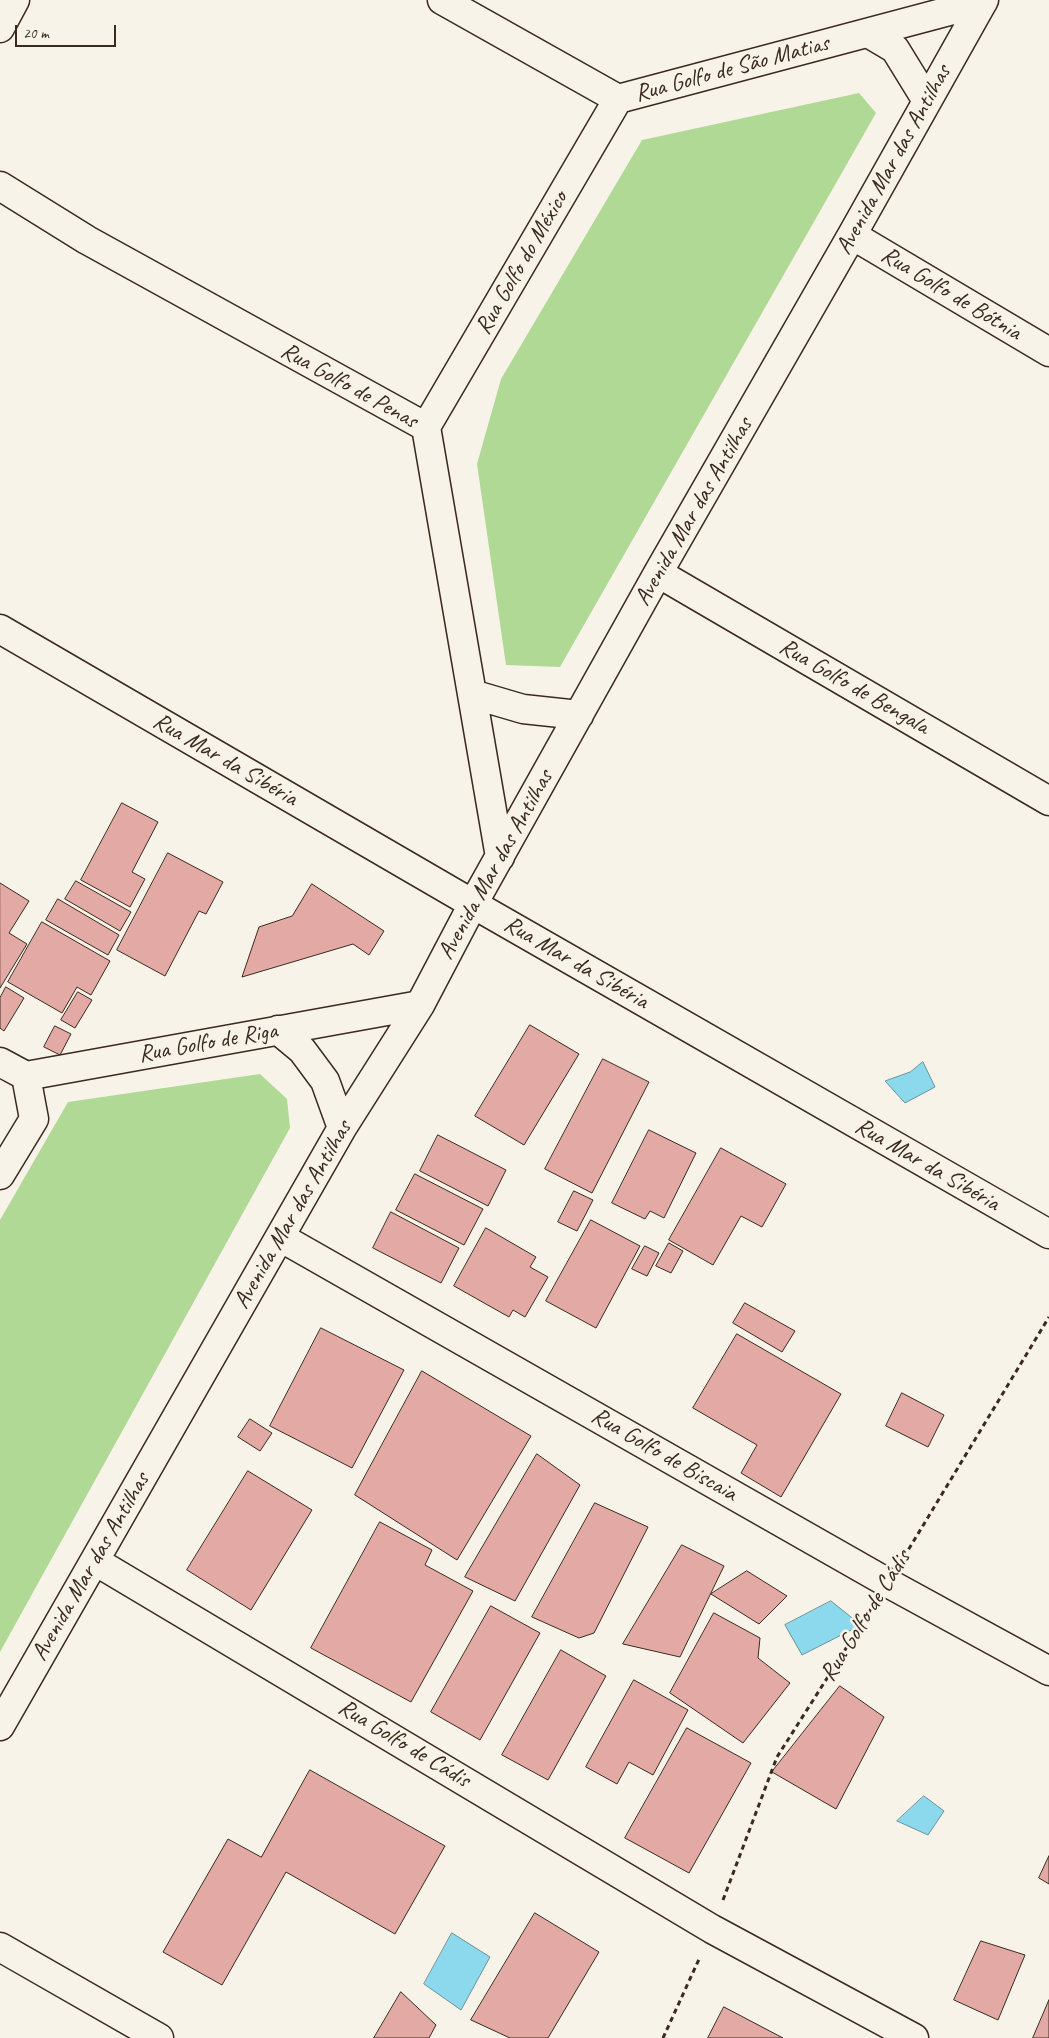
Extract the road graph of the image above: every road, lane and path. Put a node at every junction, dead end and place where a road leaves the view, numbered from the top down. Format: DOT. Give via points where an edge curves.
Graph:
graph roads {
  1 [pos="15,0"];
  2 [pos="442,0"];
  3 [pos="983,1"];
  4 [pos="0,28"];
  5 [pos="868,33"];
  6 [pos="618,99"];
  7 [pos="928,101"];
  8 [pos="0,186"];
  9 [pos="852,235"];
  10 [pos="1049,352"];
  11 [pos="426,427"];
  12 [pos="658,573"];
  13 [pos="0,629"];
  14 [pos="472,694"];
  15 [pos="579,714"];
  16 [pos="1049,801"];
  17 [pos="500,857"];
  18 [pos="473,904"];
  19 [pos="420,1005"];
  20 [pos="278,1030"];
  21 [pos="0,1062"];
  22 [pos="26,1076"];
  23 [pos="342,1128"];
  24 [pos="0,1175"];
  25 [pos="1049,1234"];
  26 [pos="280,1237"];
  27 [pos="1049,1317"];
  28 [pos="95,1561"];
  29 [pos="888,1582"];
  30 [pos="1049,1671"];
  31 [pos="4,1711"];
  32 [pos="712,1929"];
  33 [pos="0,1947"];
  34 [pos="158,2038"];
  35 [pos="663,2038"];
  36 [pos="914,2038"];
  1 -- 4 [label="street"];
  2 -- 6 [label="street, Rua Golfo de São Matias"];
  3 -- 5 [label="street, Rua Golfo de São Matias"];
  3 -- 7 [label="street, Avenida Mar das Antilhas"];
  5 -- 6 [label="street, Rua Golfo de São Matias"];
  5 -- 7 [label="street" via="895,49"];
  6 -- 11 [label="street, Rua Golfo do México"];
  7 -- 9 [label="street, Avenida Mar das Antilhas"];
  8 -- 11 [label="street, Rua Golfo de Penas" via="87,240"];
  9 -- 10 [label="street, Rua Golfo de Bótnia"];
  9 -- 12 [label="street, Avenida Mar das Antilhas"];
  11 -- 14 [label="street, Rua Golfo de Penas"];
  12 -- 15 [label="street, Avenida Mar das Antilhas"];
  12 -- 16 [label="street, Rua Golfo de Bengala"];
  13 -- 18 [label="street, Rua Mar da Sibéria"];
  14 -- 15 [label="street" via="523,709"];
  14 -- 17 [label="street, Rua Golfo de Penas"];
  15 -- 17 [label="street, Avenida Mar das Antilhas"];
  17 -- 18 [label="street, Avenida Mar das Antilhas"];
  18 -- 19 [label="street, Avenida Mar das Antilhas"];
  18 -- 25 [label="street, Rua Mar da Sibéria"];
  19 -- 20 [label="street, Rua Golfo de Riga"];
  19 -- 23 [label="street, Avenida Mar das Antilhas"];
  20 -- 22 [label="street, Rua Golfo de Riga"];
  20 -- 23 [label="street" via="302,1050 325,1081"];
  21 -- 22 [label="street"];
  22 -- 24 [label="street" via="34,1118"];
  23 -- 26 [label="street, Avenida Mar das Antilhas"];
  26 -- 28 [label="street, Avenida Mar das Antilhas"];
  26 -- 29 [label="street, Rua Golfo de Biscaia"];
  27 -- 29 [label="path, Rua Golfo de Cádis"];
  28 -- 31 [label="street, Avenida Mar das Antilhas"];
  28 -- 32 [label="street, Rua Golfo de Cádis"];
  29 -- 30 [label="street, Rua Golfo de Biscaia"];
  29 -- 32 [label="path, Rua Golfo de Cádis" via="777,1757"];
  32 -- 35 [label="path, Rua Golfo de Cádis"];
  32 -- 36 [label="street, Rua Golfo de Cádis"];
  33 -- 34 [label="street"];
}
